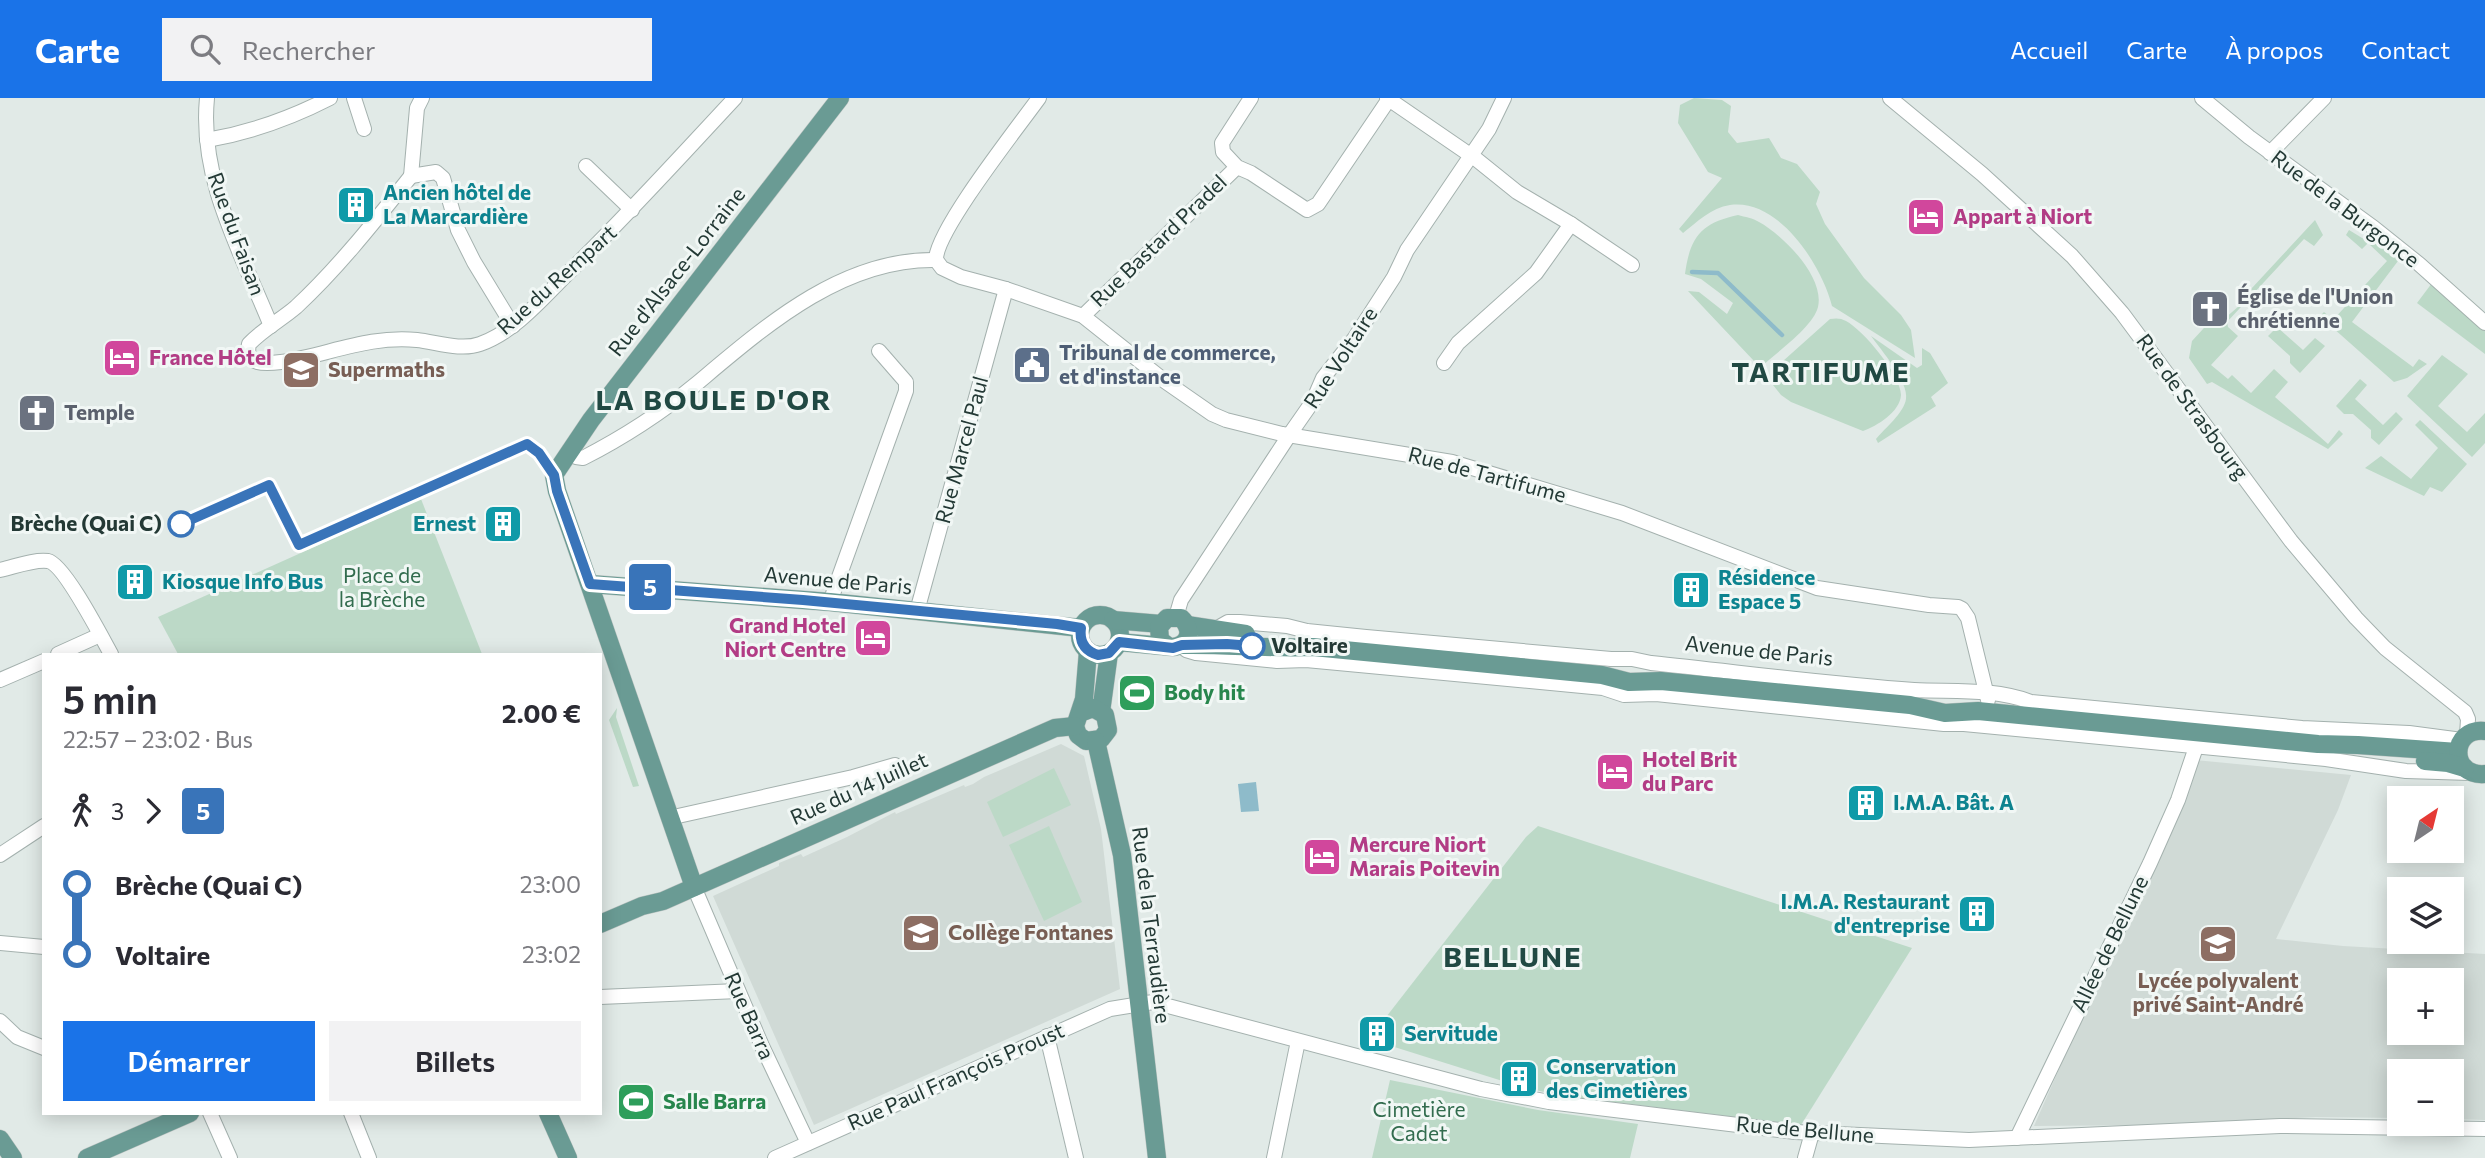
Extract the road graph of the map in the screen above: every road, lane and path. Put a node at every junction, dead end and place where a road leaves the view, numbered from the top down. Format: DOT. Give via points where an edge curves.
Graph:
graph roads {
  1 [pos="207,98"];
  2 [pos="330,98"];
  3 [pos="355,98"];
  4 [pos="422,98"];
  5 [pos="735,98"];
  6 [pos="839,98"];
  7 [pos="1039,98"];
  8 [pos="1251,98"];
  9 [pos="1504,98"];
  10 [pos="1891,98"];
  11 [pos="2202,98"];
  12 [pos="2324,98"];
  13 [pos="1388,99"];
  14 [pos="364,129"];
  15 [pos="207,140"];
  16 [pos="2270,153"];
  17 [pos="1470,155"];
  18 [pos="586,166"];
  19 [pos="1237,167"];
  20 [pos="411,176"];
  21 [pos="632,210"];
  22 [pos="1571,224"];
  23 [pos="936,260"];
  24 [pos="1632,265"];
  25 [pos="1006,289"];
  26 [pos="1083,316"];
  27 [pos="2485,323"];
  28 [pos="271,326"];
  29 [pos="513,326"];
  30 [pos="879,351"];
  31 [pos="1444,363"];
  32 [pos="1290,434"];
  33 [pos="569,451"];
  34 [pos="0,570"];
  35 [pos="590,584"];
  36 [pos="830,602"];
  37 [pos="917,611"];
  38 [pos="1113,620"];
  39 [pos="1175,622"];
  40 [pos="1081,628"];
  41 [pos="1214,630"];
  42 [pos="100,635"];
  43 [pos="1176,646"];
  44 [pos="1114,648"];
  45 [pos="1088,651"];
  46 [pos="60,653"];
  47 [pos="110,653"];
  48 [pos="1317,654"];
  49 [pos="42,662"];
  50 [pos="1426,664"];
  51 [pos="0,680"];
  52 [pos="1665,681"];
  53 [pos="1987,693"];
  54 [pos="1684,696"];
  55 [pos="1101,712"];
  56 [pos="1983,712"];
  57 [pos="1078,719"];
  58 [pos="2302,728"];
  59 [pos="2150,729"];
  60 [pos="1096,741"];
  61 [pos="2289,741"];
  62 [pos="2174,745"];
  63 [pos="2196,747"];
  64 [pos="2318,751"];
  65 [pos="2471,753"];
  66 [pos="895,765"];
  67 [pos="669,818"];
  68 [pos="42,827"];
  69 [pos="0,855"];
  70 [pos="694,887"];
  71 [pos="663,901"];
  72 [pos="602,923"];
  73 [pos="602,935"];
  74 [pos="0,943"];
  75 [pos="42,947"];
  76 [pos="738,991"];
  77 [pos="602,997"];
  78 [pos="1138,1003"];
  79 [pos="0,1021"];
  80 [pos="1047,1036"];
  81 [pos="1298,1041"];
  82 [pos="42,1047"];
  83 [pos="179,1115"];
  84 [pos="211,1115"];
  85 [pos="352,1115"];
  86 [pos="549,1115"];
  87 [pos="158,1119"];
  88 [pos="2485,1129"];
  89 [pos="1812,1133"];
  90 [pos="2017,1138"];
  91 [pos="0,1139"];
  92 [pos="808,1143"];
  93 [pos="13,1158"];
  94 [pos="87,1158"];
  95 [pos="230,1158"];
  96 [pos="369,1158"];
  97 [pos="568,1158"];
  98 [pos="775,1158"];
  99 [pos="1076,1158"];
  100 [pos="1157,1158"];
  101 [pos="1274,1158"];
  102 [pos="1805,1158"];
  1 -- 15 [label="street, Rue du Faisan"];
  2 -- 15 [label="street"];
  3 -- 14 [label="street"];
  4 -- 20 [label="street" via="416,108"];
  5 -- 21 [label="street, Rue du Rempart"];
  6 -- 33 [label="main road, Rue d'Alsace-Lorraine"];
  7 -- 23 [label="street" via="960,208 939,242"];
  8 -- 19 [label="street" via="1222,143 1223,152"];
  9 -- 17 [label="street, Rue Voltaire"];
  10 -- 65 [label="street, Rue de Strasbourg" via="2072,256 2122,313 2291,541 2356,618 2385,648 2465,712"];
  11 -- 16 [label="street, Rue de la Burgonce"];
  12 -- 16 [label="street"];
  13 -- 17 [label="street"];
  13 -- 19 [label="street" via="1313,209 1301,208"];
  15 -- 28 [label="street, Rue du Faisan" via="216,192"];
  16 -- 27 [label="street, Rue de la Burgonce" via="2374,228"];
  17 -- 22 [label="street" via="1517,192"];
  17 -- 32 [label="street, Rue Voltaire"];
  18 -- 21 [label="street"];
  19 -- 26 [label="street, Rue Bastard Pradel"];
  20 -- 28 [label="street" via="312,291"];
  20 -- 29 [label="street" via="436,172 443,177 458,230"];
  21 -- 29 [label="street, Rue du Rempart"];
  22 -- 24 [label="street"];
  22 -- 31 [label="street" via="1536,273 1458,343"];
  23 -- 25 [label="street, Rue de Tartifume" via="952,274"];
  23 -- 33 [label="street" via="897,264 816,294 632,430 583,458"];
  25 -- 26 [label="street, Rue de Tartifume"];
  25 -- 37 [label="street, Rue Marcel Paul"];
  26 -- 32 [label="street, Rue de Tartifume" via="1212,414 1252,428"];
  28 -- 29 [label="street, Rue du Rempart" via="249,344 253,361 289,361 382,339 470,347"];
  30 -- 36 [label="street" via="906,382 906,391"];
  32 -- 39 [label="street, Rue Voltaire" via="1181,600"];
  32 -- 53 [label="street, Rue de Tartifume" via="1434,457 1491,472 1622,513 1817,588 1958,607 1968,618"];
  33 -- 35 [label="main road, Rue d'Alsace-Lorraine" via="554,475"];
  34 -- 42 [label="street" via="52,562 85,603"];
  35 -- 36 [label="main road, Avenue de Paris"];
  35 -- 67 [label="main road"];
  36 -- 37 [label="main road, Avenue de Paris"];
  37 -- 40 [label="main road, Avenue de Paris"];
  38 -- 39 [label="main road, Avenue de Paris"];
  38 -- 40 [label="main road" via="1095,615"];
  38 -- 44 [label="main road" via="1119,628"];
  39 -- 41 [label="main road, Avenue de Paris"];
  39 -- 43 [label="main road" via="1189,634"];
  39 -- 43 [label="main road" via="1159,635 1160,640"];
  40 -- 45 [label="main road" via="1081,641"];
  41 -- 48 [label="main road, Avenue de Paris" via="1279,637"];
  41 -- 53 [label="street, Avenue de Paris" via="1228,622 1266,624 1915,690"];
  42 -- 46 [label="street"];
  42 -- 47 [label="street"];
  43 -- 44 [label="main road, Avenue de Paris"];
  43 -- 48 [label="main road, Avenue de Paris" via="1227,644"];
  44 -- 45 [label="main road" via="1098,655"];
  44 -- 55 [label="main road"];
  45 -- 57 [label="main road"];
  48 -- 50 [label="street, Avenue de Paris"];
  48 -- 50 [label="main road, Avenue de Paris" via="1344,650"];
  49 -- 51 [label="street"];
  50 -- 52 [label="main road, Avenue de Paris" via="1602,675 1629,682"];
  50 -- 54 [label="street, Avenue de Paris" via="1603,688 1624,695"];
  52 -- 54 [label="street, Avenue de Paris"];
  52 -- 56 [label="main road, Avenue de Paris" via="1910,705 1945,713"];
  53 -- 56 [label="street, Rue de Tartifume"];
  53 -- 58 [label="street, Avenue de Paris" via="2031,702"];
  54 -- 62 [label="street, Avenue de Paris"];
  55 -- 57 [label="main road" via="1093,708"];
  55 -- 60 [label="main road" via="1108,720 1108,730"];
  56 -- 59 [label="main road, Avenue de Paris"];
  57 -- 60 [label="main road" via="1082,739"];
  57 -- 70 [label="main road, Rue du 14 Juillet"];
  58 -- 61 [label="street" via="2290,733"];
  58 -- 65 [label="street, Avenue de Paris" via="2409,733"];
  59 -- 61 [label="main road, Avenue de Paris"];
  59 -- 62 [label="street, Avenue de Paris"];
  60 -- 78 [label="main road, Rue de la Terraudière" via="1122,855"];
  61 -- 64 [label="main road, Avenue de Paris"];
  62 -- 63 [label="street, Avenue de Paris"];
  63 -- 64 [label="street, Avenue de Paris"];
  63 -- 90 [label="street, Allée de Bellune" via="2178,800"];
  64 -- 65 [label="main road, Avenue de Paris" via="2448,763"];
  66 -- 67 [label="street"];
  67 -- 70 [label="main road"];
  68 -- 69 [label="street"];
  70 -- 71 [label="main road, Rue du 14 Juillet"];
  70 -- 76 [label="street, Rue Barra"];
  71 -- 72 [label="main road, Rue du 14 Juillet"];
  71 -- 73 [label="main road, Rue du 14 Juillet" via="647,915"];
  74 -- 75 [label="street"];
  76 -- 77 [label="street"];
  76 -- 92 [label="street, Rue Barra"];
  78 -- 80 [label="street, Rue Paul François Proust" via="1110,1009"];
  78 -- 81 [label="street, Rue de Bellune" via="1162,1003"];
  78 -- 100 [label="main road, Rue de la Terraudière"];
  79 -- 82 [label="street" via="17,1037"];
  80 -- 92 [label="street, Rue Paul François Proust"];
  80 -- 99 [label="street"];
  81 -- 89 [label="street, Rue de Bellune" via="1549,1102"];
  81 -- 101 [label="street"];
  83 -- 87 [label="main road"];
  84 -- 95 [label="street"];
  85 -- 96 [label="street"];
  86 -- 97 [label="main road"];
  87 -- 94 [label="main road"];
  88 -- 90 [label="street, Rue de Bellune" via="2280,1126"];
  89 -- 90 [label="street, Rue de Bellune"];
  89 -- 102 [label="street"];
  91 -- 93 [label="main road"];
  92 -- 98 [label="street, Rue Paul François Proust"];
}
